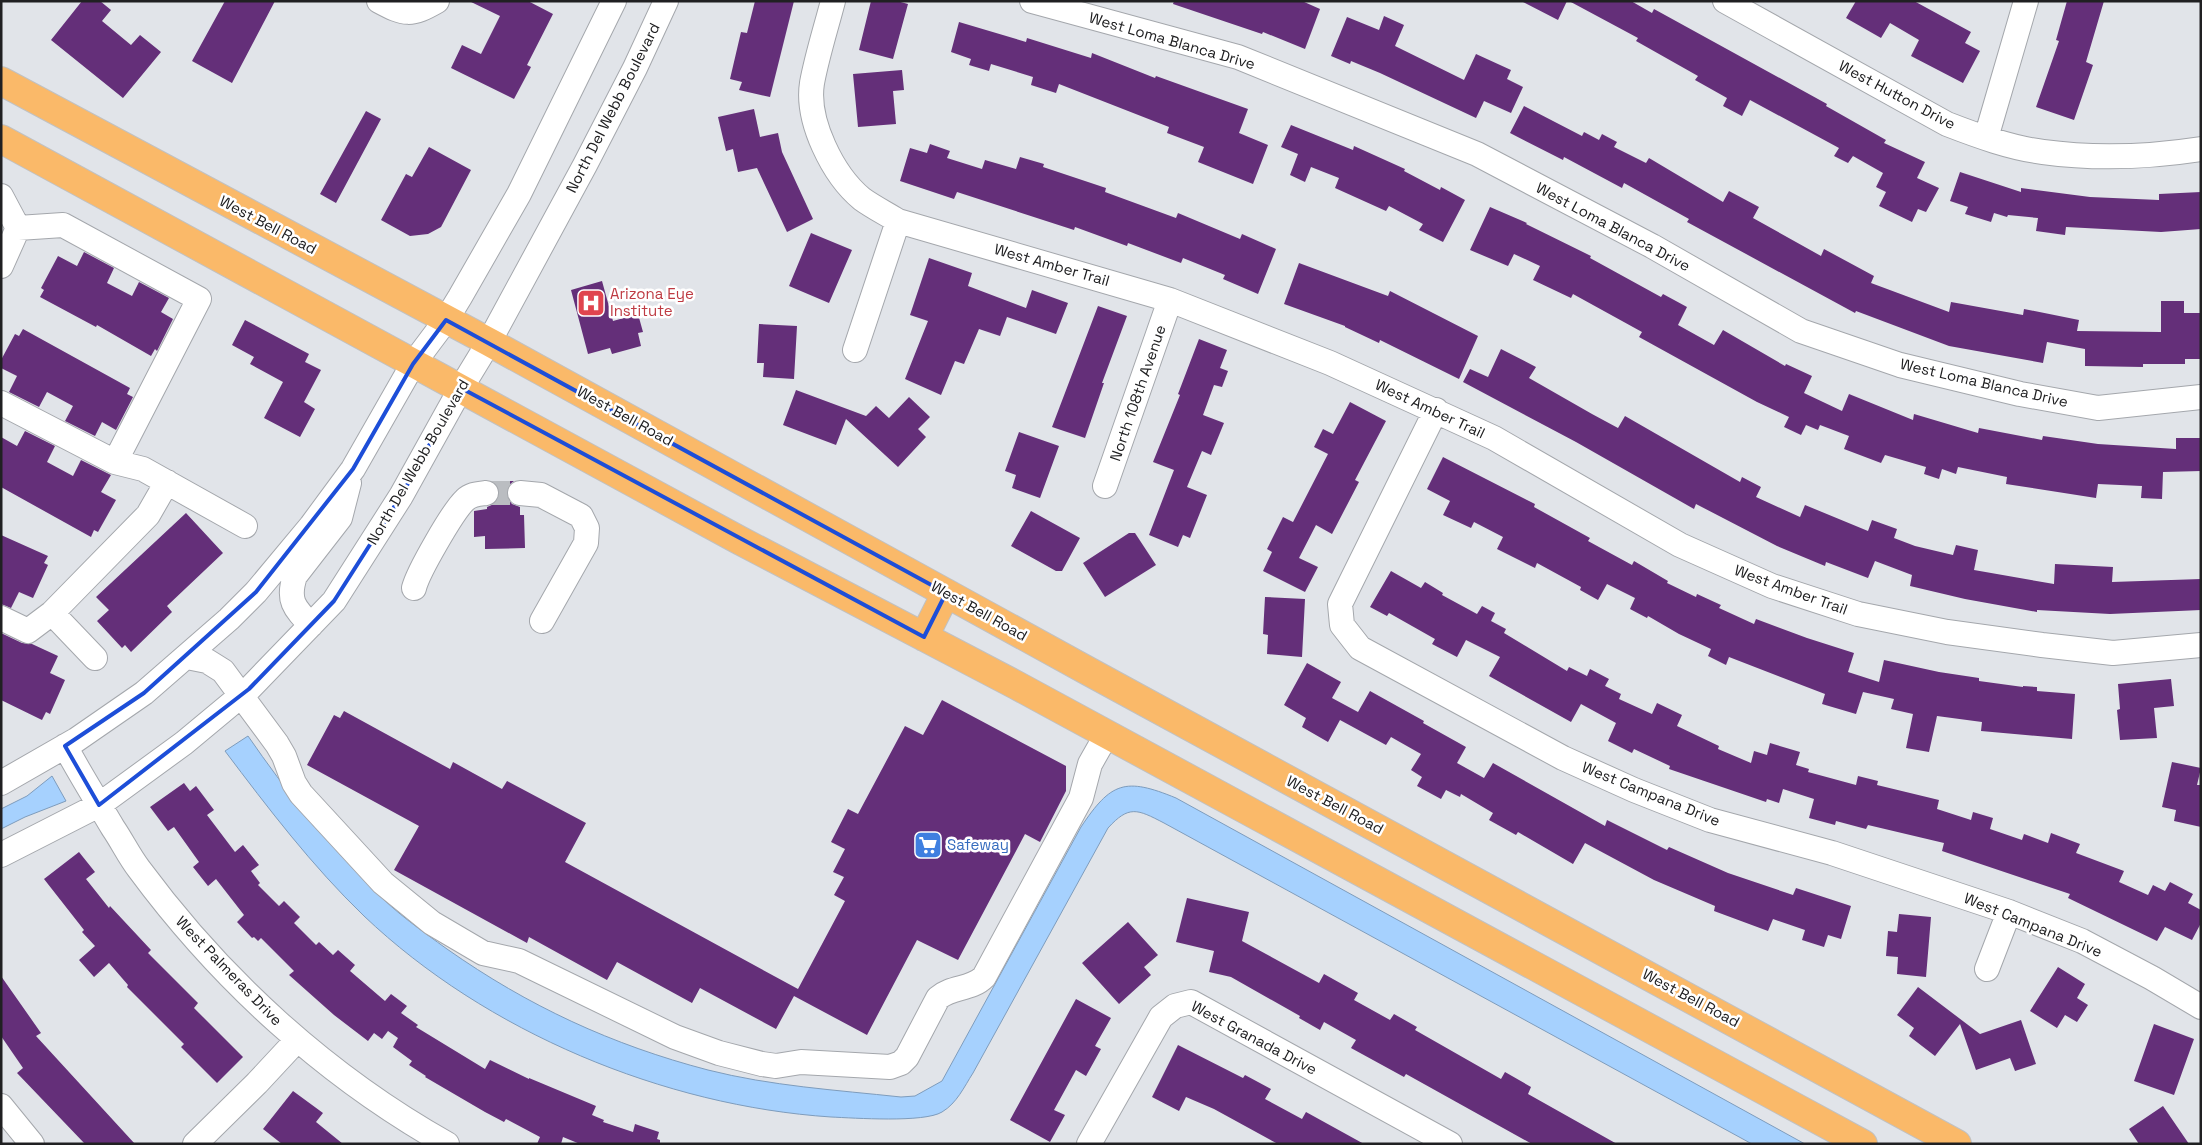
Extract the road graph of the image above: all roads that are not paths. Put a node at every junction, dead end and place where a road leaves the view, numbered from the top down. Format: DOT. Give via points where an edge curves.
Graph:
graph roads {
  1 [pos="379,1"];
  2 [pos="436,1"];
  3 [pos="614,1"];
  4 [pos="666,1"];
  5 [pos="833,1"];
  6 [pos="1032,1"];
  7 [pos="1725,1"];
  8 [pos="2026,1"];
  9 [pos="1,81"];
  10 [pos="1986,138"];
  11 [pos="1,139"];
  12 [pos="2201,149"];
  13 [pos="1,196"];
  14 [pos="898,221"];
  15 [pos="18,228"];
  16 [pos="1,266"];
  17 [pos="1170,300"];
  18 [pos="446,320"];
  19 [pos="490,342"];
  20 [pos="855,350"];
  21 [pos="413,364"];
  22 [pos="461,388"];
  23 [pos="2201,397"];
  24 [pos="1,403"];
  25 [pos="1436,410"];
  26 [pos="115,462"];
  27 [pos="353,469"];
  28 [pos="167,482"];
  29 [pos="1105,486"];
  30 [pos="486,493"];
  31 [pos="520,493"];
  32 [pos="245,526"];
  33 [pos="414,588"];
  34 [pos="946,593"];
  35 [pos="52,613"];
  36 [pos="1,618"];
  37 [pos="542,621"];
  38 [pos="311,625"];
  39 [pos="924,637"];
  40 [pos="2201,645"];
  41 [pos="187,657"];
  42 [pos="95,658"];
  43 [pos="241,696"];
  44 [pos="1107,734"];
  45 [pos="65,746"];
  46 [pos="1,784"];
  47 [pos="100,805"];
  48 [pos="1,855"];
  49 [pos="2009,912"];
  50 [pos="1987,969"];
  51 [pos="2201,1008"];
  52 [pos="297,1040"];
  53 [pos="1,1106"];
  54 [pos="32,1144"];
  55 [pos="195,1144"];
  56 [pos="447,1144"];
  57 [pos="1089,1144"];
  58 [pos="1450,1144"];
  59 [pos="1863,1144"];
  60 [pos="1957,1144"];
  1 -- 2 [label="street" via="394,9 416,13"];
  3 -- 18 [label="street" via="519,194"];
  4 -- 19 [label="street, North Del Webb Boulevard" via="635,68"];
  5 -- 14 [label="street, West Amber Trail" via="812,84 813,108 822,143 837,173 862,199"];
  6 -- 23 [label="street, West Loma Blanca Drive" via="1238,57 1477,154 1652,246 1801,331 1900,365 2020,394 2098,408"];
  7 -- 10 [label="street, West Hutton Drive" via="1947,124"];
  8 -- 10 [label="street"];
  9 -- 18 [label="main road, West Bell Road"];
  10 -- 12 [label="street, West Hutton Drive" via="2042,152 2087,156"];
  11 -- 21 [label="main road"];
  13 -- 15 [label="street"];
  14 -- 17 [label="street, West Amber Trail"];
  14 -- 20 [label="street"];
  15 -- 16 [label="street"];
  15 -- 26 [label="street" via="63,224 198,299"];
  17 -- 25 [label="street, West Amber Trail" via="1330,363"];
  17 -- 29 [label="street, North 108th Avenue"];
  18 -- 19 [label="main road, West Bell Road"];
  18 -- 21 [label="street"];
  19 -- 22 [label="street, North Del Webb Boulevard"];
  19 -- 34 [label="main road, West Bell Road"];
  21 -- 22 [label="main road"];
  21 -- 27 [label="street"];
  22 -- 38 [label="street, North Del Webb Boulevard" via="401,496 334,601"];
  22 -- 39 [label="main road" via="755,549"];
  24 -- 26 [label="street"];
  25 -- 40 [label="street, West Amber Trail" via="1494,438 1680,545 1772,586 1858,614 1947,632 2112,653"];
  25 -- 49 [label="street, West Campana Drive" via="1340,604 1342,625 1360,648 1563,758 1634,790 1710,820 1832,853"];
  26 -- 28 [label="street" via="143,469"];
  27 -- 38 [label="street" via="340,518 295,576 291,588 292,601 299,614"];
  27 -- 41 [label="street" via="312,526 256,592"];
  28 -- 32 [label="street"];
  28 -- 35 [label="street" via="148,514"];
  30 -- 33 [label="street" via="471,495 460,505 420,572"];
  31 -- 37 [label="street" via="540,495 581,516 588,528 586,543"];
  34 -- 39 [label="main road"];
  34 -- 60 [label="main road, West Bell Road"];
  35 -- 36 [label="street" via="28,631"];
  35 -- 42 [label="street"];
  38 -- 43 [label="street, North Del Webb Boulevard"];
  39 -- 44 [label="main road"];
  41 -- 43 [label="street" via="216,665"];
  41 -- 45 [label="street" via="144,693"];
  43 -- 44 [label="street" via="284,756 294,783 311,805 383,883 432,924 484,953 519,961 675,1037 719,1053 776,1066 801,1062 890,1068 907,1057 938,998 946,992 977,983 984,976 1080,798 1090,764"];
  43 -- 47 [label="street, North Del Webb Boulevard"];
  44 -- 59 [label="main road"];
  45 -- 46 [label="street"];
  45 -- 47 [label="street, West Palmeras Drive"];
  47 -- 48 [label="street, North Del Webb Boulevard"];
  47 -- 52 [label="street, West Palmeras Drive" via="138,868 171,911 244,991"];
  49 -- 50 [label="street"];
  49 -- 51 [label="street, West Campana Drive" via="2082,941"];
  52 -- 55 [label="street"];
  52 -- 56 [label="street, West Palmeras Drive" via="364,1091"];
  53 -- 54 [label="street"];
  57 -- 58 [label="street, West Granada Drive" via="1161,1017 1175,1006 1191,1002"];
}
